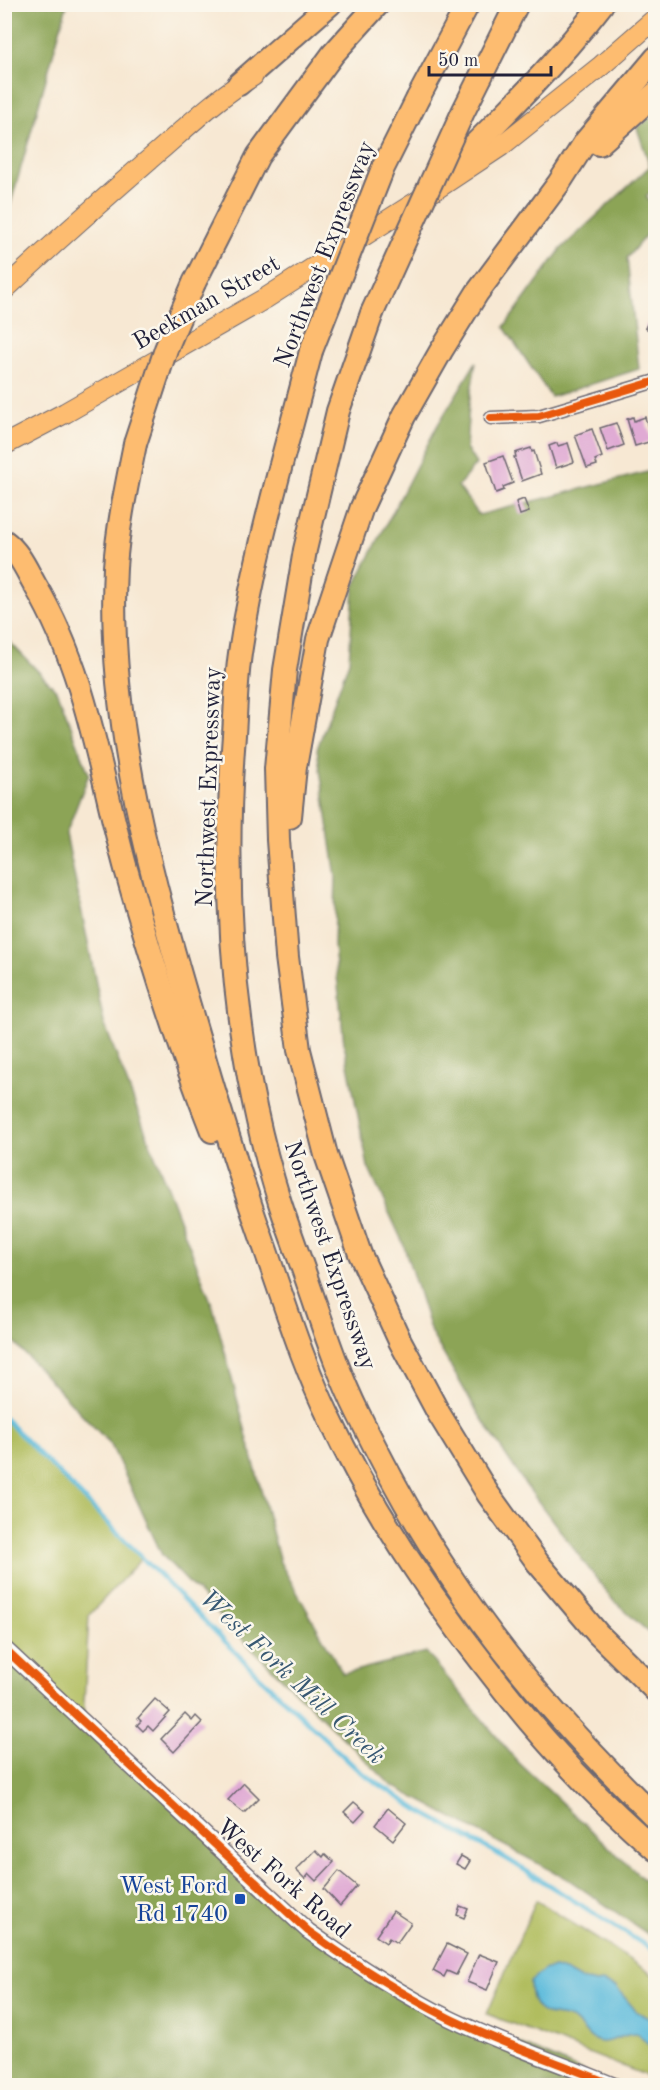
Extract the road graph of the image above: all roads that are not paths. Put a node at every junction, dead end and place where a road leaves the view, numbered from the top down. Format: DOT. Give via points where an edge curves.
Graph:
graph roads {
  1 [pos="330,4"];
  2 [pos="344,4"];
  3 [pos="378,4"];
  4 [pos="468,4"];
  5 [pos="517,4"];
  6 [pos="602,4"];
  7 [pos="656,18"];
  8 [pos="656,58"];
  9 [pos="239,84"];
  10 [pos="656,93"];
  11 [pos="559,183"];
  12 [pos="415,203"];
  13 [pos="4,290"];
  14 [pos="656,381"];
  15 [pos="491,418"];
  16 [pos="4,445"];
  17 [pos="4,541"];
  18 [pos="287,957"];
  19 [pos="253,1213"];
  20 [pos="4,1648"];
  21 [pos="656,1691"];
  22 [pos="656,1818"];
  23 [pos="656,1850"];
  24 [pos="615,2085"];
  1 -- 9 [label="highway"];
  2 -- 9 [label="main road" via="277,62"];
  3 -- 19 [label="highway, bridge" via="333,54 258,156 194,283 166,349 135,444 116,564 114,632 119,706 131,775 185,994"];
  4 -- 22 [label="highway, Northwest Expressway, bridge" via="383,168 311,351 263,537 240,649 231,770 231,925 241,1017 262,1138 280,1203 357,1412 447,1572 479,1618 612,1775"];
  5 -- 18 [label="highway, Northwest Expressway, bridge" via="463,112 372,314 338,411 305,550 285,670 276,769"];
  6 -- 12 [label="highway" via="528,93"];
  7 -- 12 [label="main road, Beekman Street" via="501,146"];
  8 -- 11 [label="highway" via="586,141"];
  9 -- 13 [label="main road"];
  10 -- 11 [label="highway"];
  11 -- 18 [label="highway" via="477,293 441,351 404,416 362,507 318,639 295,767 290,814"];
  12 -- 16 [label="main road, Beekman Street" via="266,298"];
  14 -- 15 [label="street" via="539,416"];
  17 -- 19 [label="highway" via="15,549 50,610 70,657 90,717 125,866 177,1039 229,1174"];
  18 -- 21 [label="highway, Northwest Expressway" via="299,1050 326,1155 360,1254 400,1341 488,1494 538,1563 598,1634"];
  19 -- 23 [label="highway" via="303,1358 330,1419 411,1564 450,1622 542,1738"];
  20 -- 24 [label="street, West Fork Road" via="308,1931 351,1962 449,2018"];
}
